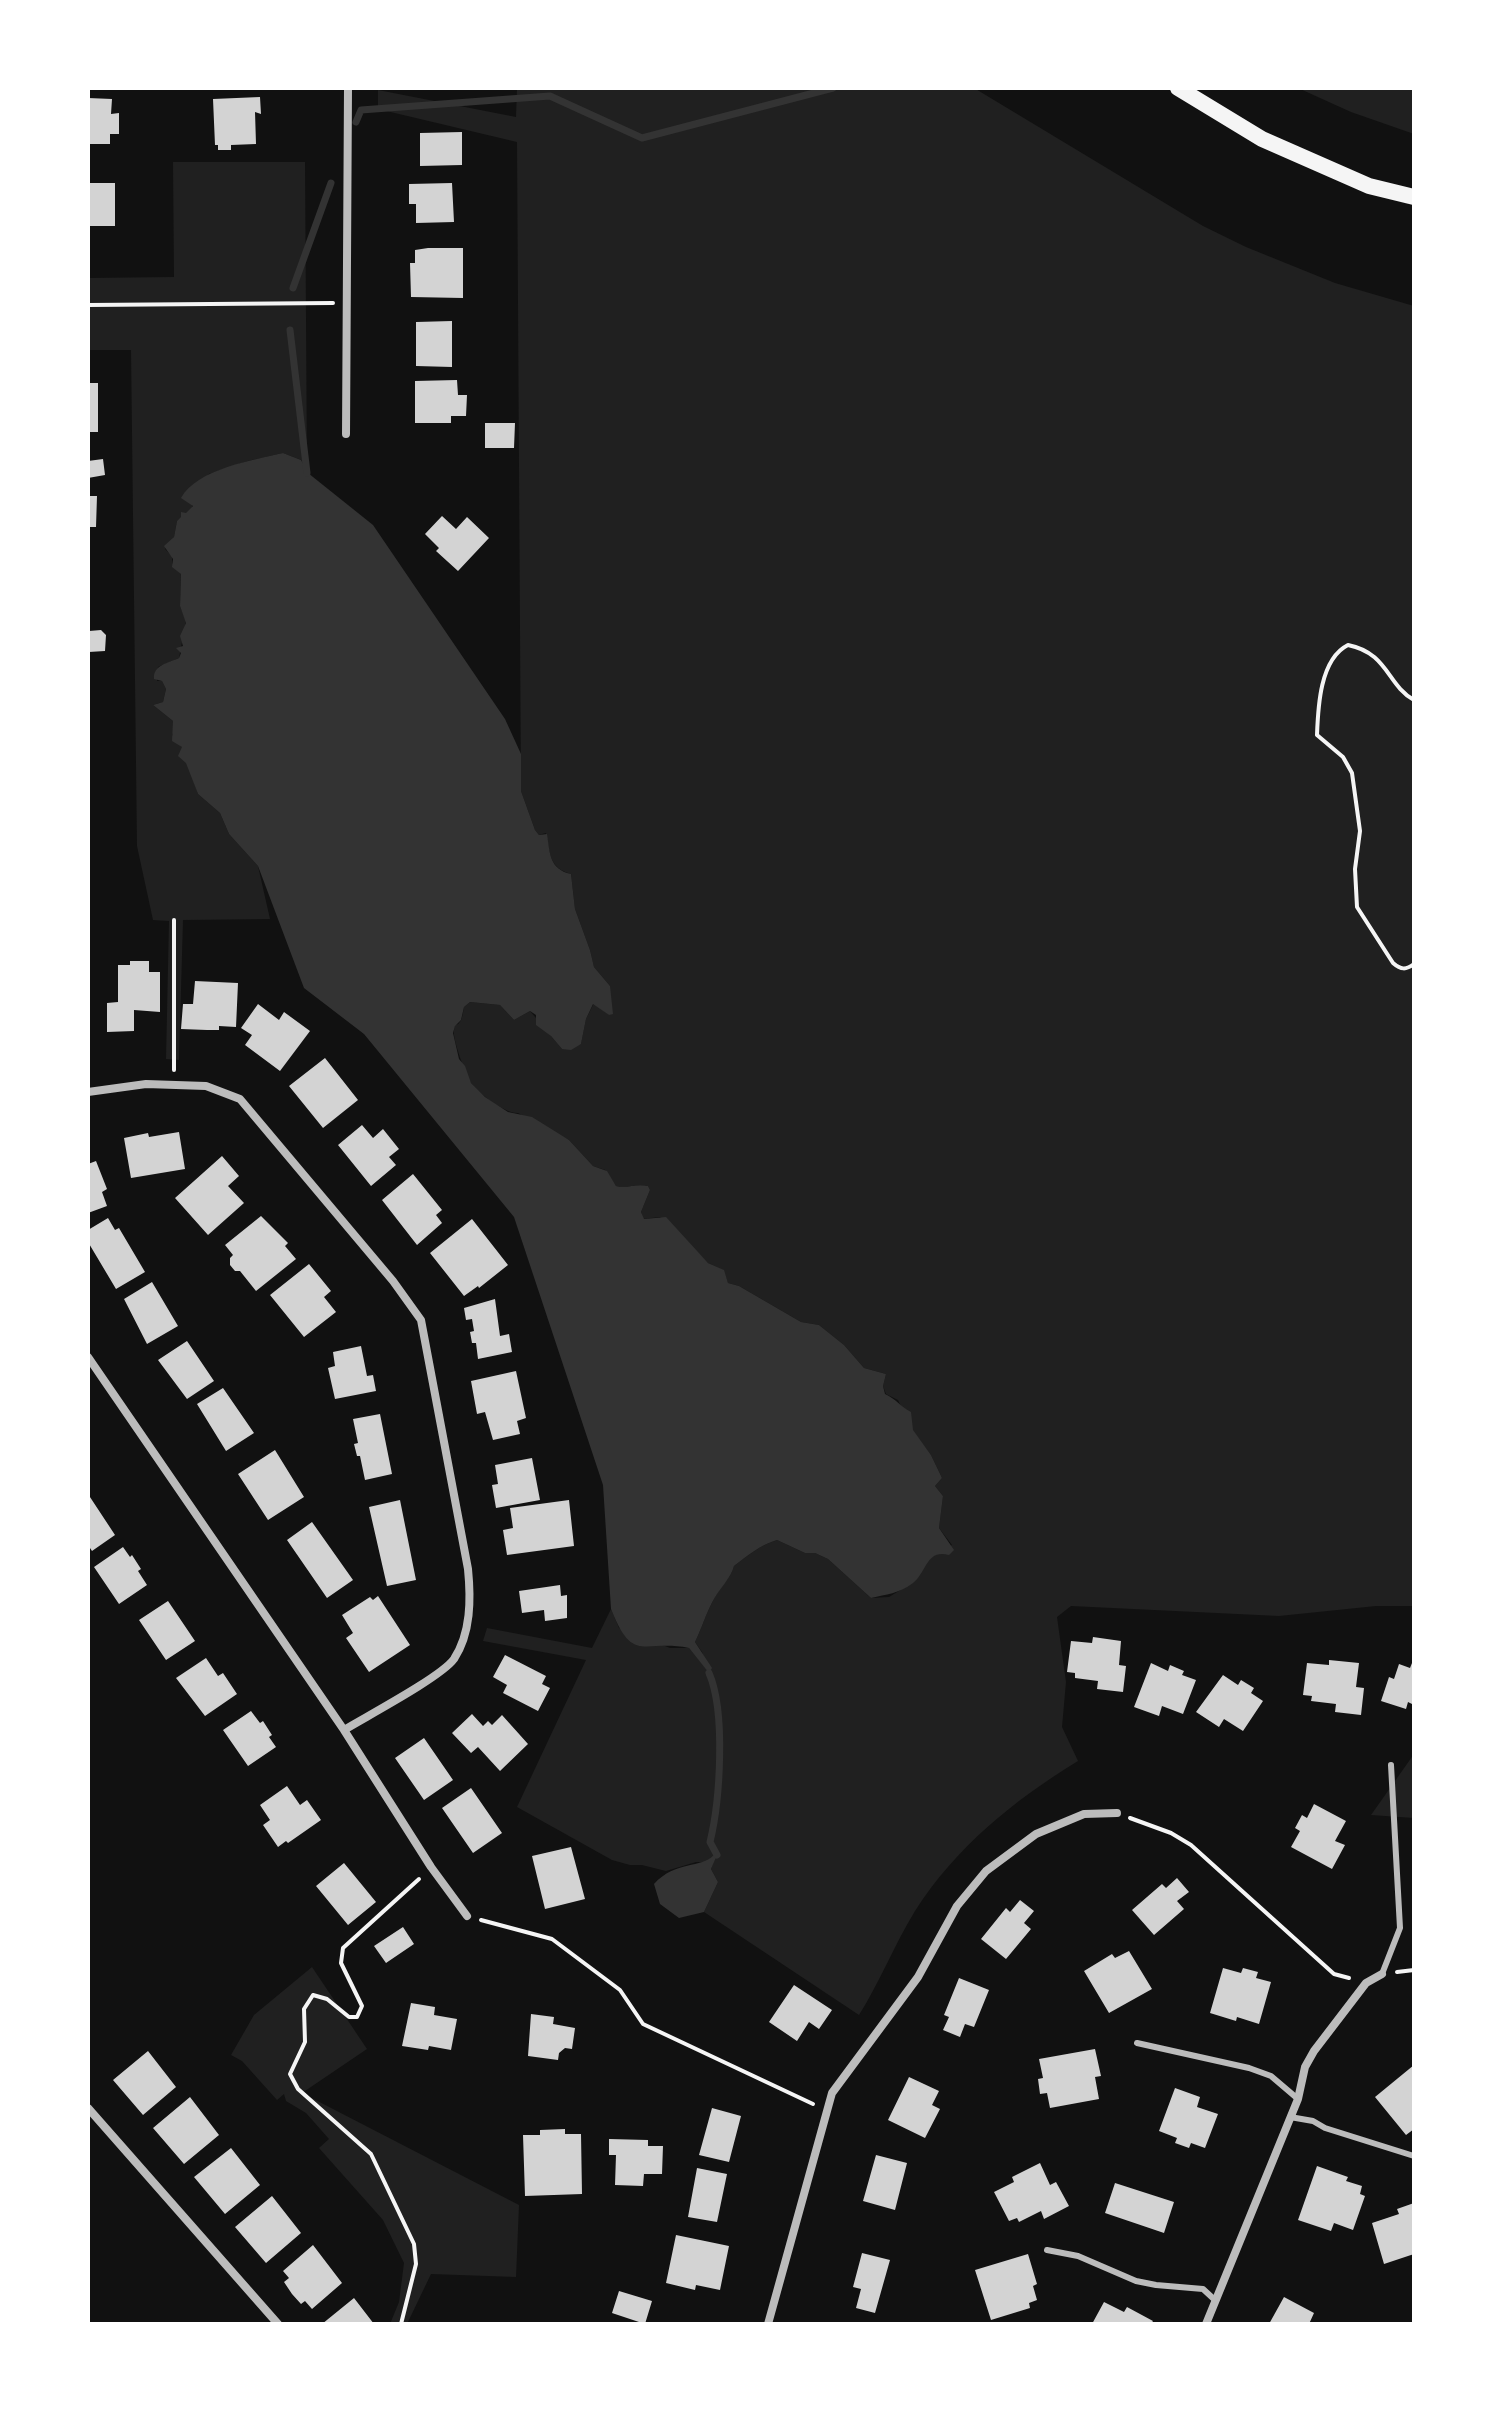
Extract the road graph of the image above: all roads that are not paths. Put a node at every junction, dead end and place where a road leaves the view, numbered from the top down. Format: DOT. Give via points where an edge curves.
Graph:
graph roads {
  1 [pos="348,88"];
  2 [pos="1178,88"];
  3 [pos="1414,197"];
  4 [pos="346,434"];
  5 [pos="88,1092"];
  6 [pos="88,1357"];
  7 [pos="344,1730"];
  8 [pos="1391,1765"];
  9 [pos="1117,1813"];
  10 [pos="467,1916"];
  11 [pos="1382,1974"];
  12 [pos="1137,2043"];
  13 [pos="1298,2099"];
  14 [pos="88,2108"];
  15 [pos="1290,2117"];
  16 [pos="1414,2156"];
  17 [pos="1047,2250"];
  18 [pos="1216,2301"];
  19 [pos="278,2324"];
  20 [pos="768,2324"];
  21 [pos="1206,2324"];
  1 -- 4 [label="street"];
  2 -- 3 [label="main road" via="1262,139 1369,186"];
  5 -- 7 [label="street" via="146,1084 206,1086 240,1099 421,1320 468,1569 471,1596 464,1639 452,1662"];
  6 -- 7 [label="street"];
  7 -- 10 [label="street"];
  8 -- 11 [label="lane" via="1400,1928"];
  9 -- 20 [label="street" via="1084,1814 1036,1834 986,1871 957,1906 918,1977 832,2093"];
  11 -- 13 [label="street" via="1366,1983 1314,2051"];
  12 -- 13 [label="lane" via="1249,2068 1271,2076"];
  13 -- 15 [label="street"];
  14 -- 19 [label="street"];
  15 -- 16 [label="lane"];
  15 -- 18 [label="street"];
  17 -- 18 [label="lane" via="1078,2256 1136,2281 1203,2289"];
  18 -- 21 [label="street"];
}
